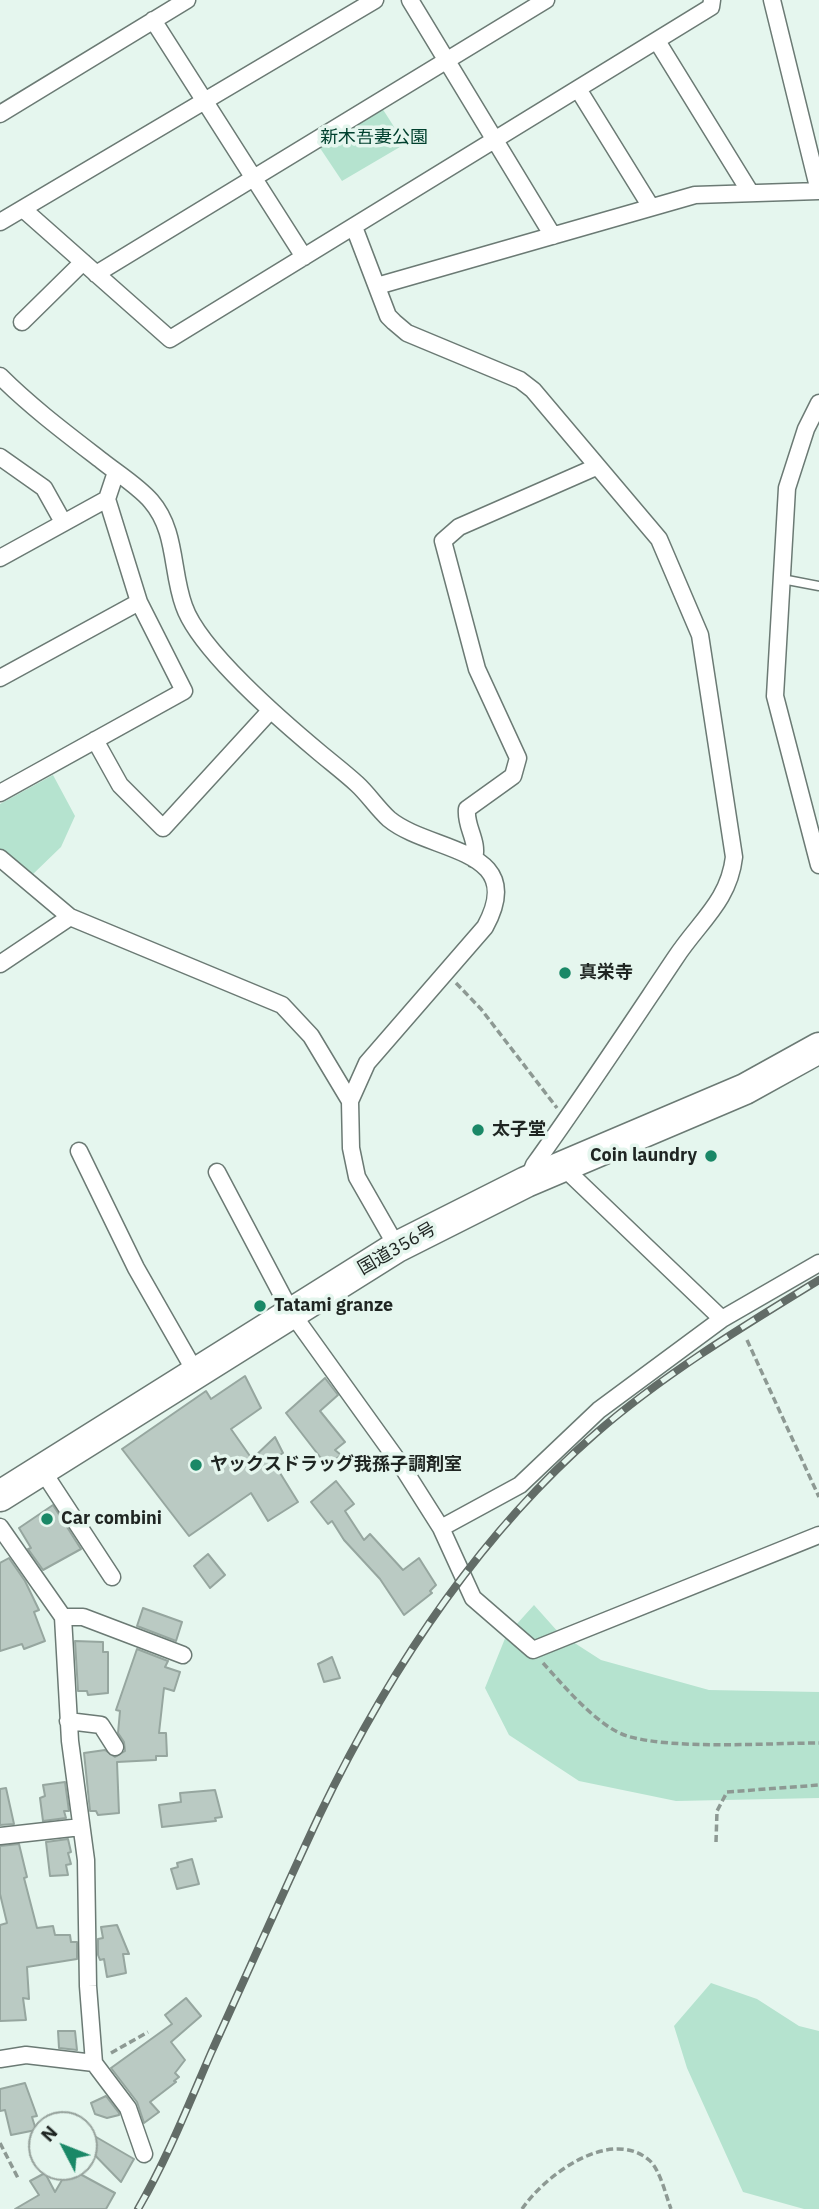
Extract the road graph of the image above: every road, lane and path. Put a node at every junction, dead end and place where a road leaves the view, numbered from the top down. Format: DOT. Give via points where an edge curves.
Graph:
graph roads {
  1 [pos="187,0"];
  2 [pos="375,0"];
  3 [pos="410,0"];
  4 [pos="546,0"];
  5 [pos="712,0"];
  6 [pos="772,0"];
  7 [pos="153,20"];
  8 [pos="657,41"];
  9 [pos="447,61"];
  10 [pos="578,89"];
  11 [pos="204,99"];
  12 [pos="0,114"];
  13 [pos="497,141"];
  14 [pos="254,178"];
  15 [pos="819,191"];
  16 [pos="750,192"];
  17 [pos="652,207"];
  18 [pos="23,209"];
  19 [pos="0,222"];
  20 [pos="355,227"];
  21 [pos="553,236"];
  22 [pos="304,257"];
  23 [pos="83,262"];
  24 [pos="96,274"];
  25 [pos="377,286"];
  26 [pos="22,321"];
  27 [pos="0,376"];
  28 [pos="819,403"];
  29 [pos="0,457"];
  30 [pos="596,467"];
  31 [pos="116,472"];
  32 [pos="107,499"];
  33 [pos="63,522"];
  34 [pos="0,558"];
  35 [pos="782,579"];
  36 [pos="819,586"];
  37 [pos="139,602"];
  38 [pos="0,678"];
  39 [pos="270,711"];
  40 [pos="95,740"];
  41 [pos="0,793"];
  42 [pos="0,858"];
  43 [pos="474,859"];
  44 [pos="819,865"];
  45 [pos="70,917"];
  46 [pos="0,964"];
  47 [pos="446,972"];
  48 [pos="819,1048"];
  49 [pos="350,1101"];
  50 [pos="566,1120"];
  51 [pos="79,1151"];
  52 [pos="564,1167"];
  53 [pos="217,1172"];
  54 [pos="526,1182"];
  55 [pos="397,1247"];
  56 [pos="819,1263"];
  57 [pos="291,1312"];
  58 [pos="722,1319"];
  59 [pos="747,1340"];
  60 [pos="196,1373"];
  61 [pos="42,1470"];
  62 [pos="0,1496"];
  63 [pos="819,1497"];
  64 [pos="0,1527"];
  65 [pos="441,1528"];
  66 [pos="819,1535"];
  67 [pos="112,1577"];
  68 [pos="63,1617"];
  69 [pos="533,1650"];
  70 [pos="183,1655"];
  71 [pos="68,1721"];
  72 [pos="819,1743"];
  73 [pos="115,1747"];
  74 [pos="819,1785"];
  75 [pos="81,1827"];
  76 [pos="0,1836"];
  77 [pos="716,1842"];
  78 [pos="148,2032"];
  79 [pos="0,2059"];
  80 [pos="94,2063"];
  81 [pos="0,2143"];
  82 [pos="144,2154"];
  83 [pos="19,2180"];
  84 [pos="522,2209"];
  85 [pos="671,2209"];
  1 -- 7 [label="street"];
  2 -- 11 [label="street"];
  3 -- 9 [label="street"];
  4 -- 9 [label="street"];
  5 -- 8 [label="street" via="711,7"];
  6 -- 15 [label="street"];
  7 -- 11 [label="street"];
  7 -- 12 [label="street"];
  8 -- 10 [label="street"];
  8 -- 16 [label="street"];
  9 -- 13 [label="street"];
  9 -- 14 [label="street"];
  10 -- 13 [label="street"];
  10 -- 17 [label="street"];
  11 -- 14 [label="street"];
  11 -- 18 [label="street"];
  13 -- 20 [label="street"];
  13 -- 21 [label="street"];
  14 -- 22 [label="street"];
  14 -- 24 [label="street"];
  15 -- 16 [label="street"];
  16 -- 17 [label="street" via="695,195"];
  17 -- 21 [label="street"];
  18 -- 19 [label="street"];
  18 -- 23 [label="street"];
  20 -- 22 [label="street"];
  20 -- 25 [label="street"];
  21 -- 25 [label="street"];
  22 -- 24 [label="street" via="170,339"];
  23 -- 24 [label="street"];
  23 -- 26 [label="street"];
  25 -- 30 [label="street" via="388,316 407,333 520,380 533,390"];
  27 -- 31 [label="street"];
  28 -- 35 [label="street" via="787,488"];
  29 -- 33 [label="street" via="44,488"];
  30 -- 43 [label="street" via="459,527 443,541 477,668 518,758 513,776 467,809 466,820 477,849"];
  30 -- 50 [label="street" via="659,539 700,635 734,857 732,879 719,901 678,953"];
  31 -- 32 [label="street"];
  31 -- 39 [label="street" via="151,500 164,520 184,606 194,624"];
  32 -- 33 [label="street"];
  32 -- 37 [label="street"];
  33 -- 34 [label="street"];
  35 -- 36 [label="lane"];
  35 -- 44 [label="street" via="775,696"];
  37 -- 38 [label="street"];
  37 -- 40 [label="street" via="184,691"];
  39 -- 40 [label="street" via="163,828 120,785"];
  39 -- 43 [label="street" via="358,785 389,818 409,832"];
  40 -- 41 [label="street"];
  42 -- 45 [label="street"];
  43 -- 47 [label="street" via="484,865 498,889 496,906 485,927"];
  45 -- 46 [label="street"];
  45 -- 49 [label="street" via="282,1005 312,1036"];
  47 -- 49 [label="street" via="367,1063"];
  47 -- 50 [label="path" via="481,1009"];
  48 -- 52 [label="highway, 国道356号" via="745,1089"];
  49 -- 55 [label="street" via="351,1149 358,1177"];
  50 -- 54 [label="street"];
  51 -- 60 [label="street" via="136,1268"];
  52 -- 54 [label="highway, 国道356号"];
  52 -- 58 [label="street"];
  53 -- 57 [label="street"];
  54 -- 55 [label="highway, 国道356号"];
  55 -- 57 [label="highway, 国道356号"];
  56 -- 58 [label="street"];
  57 -- 60 [label="highway, 国道356号"];
  57 -- 65 [label="street"];
  58 -- 65 [label="street" via="599,1410 520,1485"];
  59 -- 63 [label="path"];
  60 -- 61 [label="highway, 国道356号"];
  61 -- 62 [label="highway, 国道356号"];
  61 -- 67 [label="street"];
  64 -- 68 [label="street"];
  65 -- 69 [label="street" via="473,1598"];
  66 -- 69 [label="street"];
  68 -- 70 [label="street" via="83,1617"];
  68 -- 71 [label="street"];
  69 -- 72 [label="path" via="592,1712 625,1735 663,1742"];
  71 -- 73 [label="street" via="102,1725"];
  71 -- 75 [label="street"];
  74 -- 77 [label="path" via="727,1792 717,1811"];
  75 -- 76 [label="street"];
  75 -- 80 [label="street"];
  78 -- 80 [label="path"];
  79 -- 80 [label="street" via="26,2055"];
  80 -- 82 [label="street" via="128,2108"];
  81 -- 83 [label="path"];
  84 -- 85 [label="path" via="547,2180 605,2150 632,2150 652,2162"];
}
